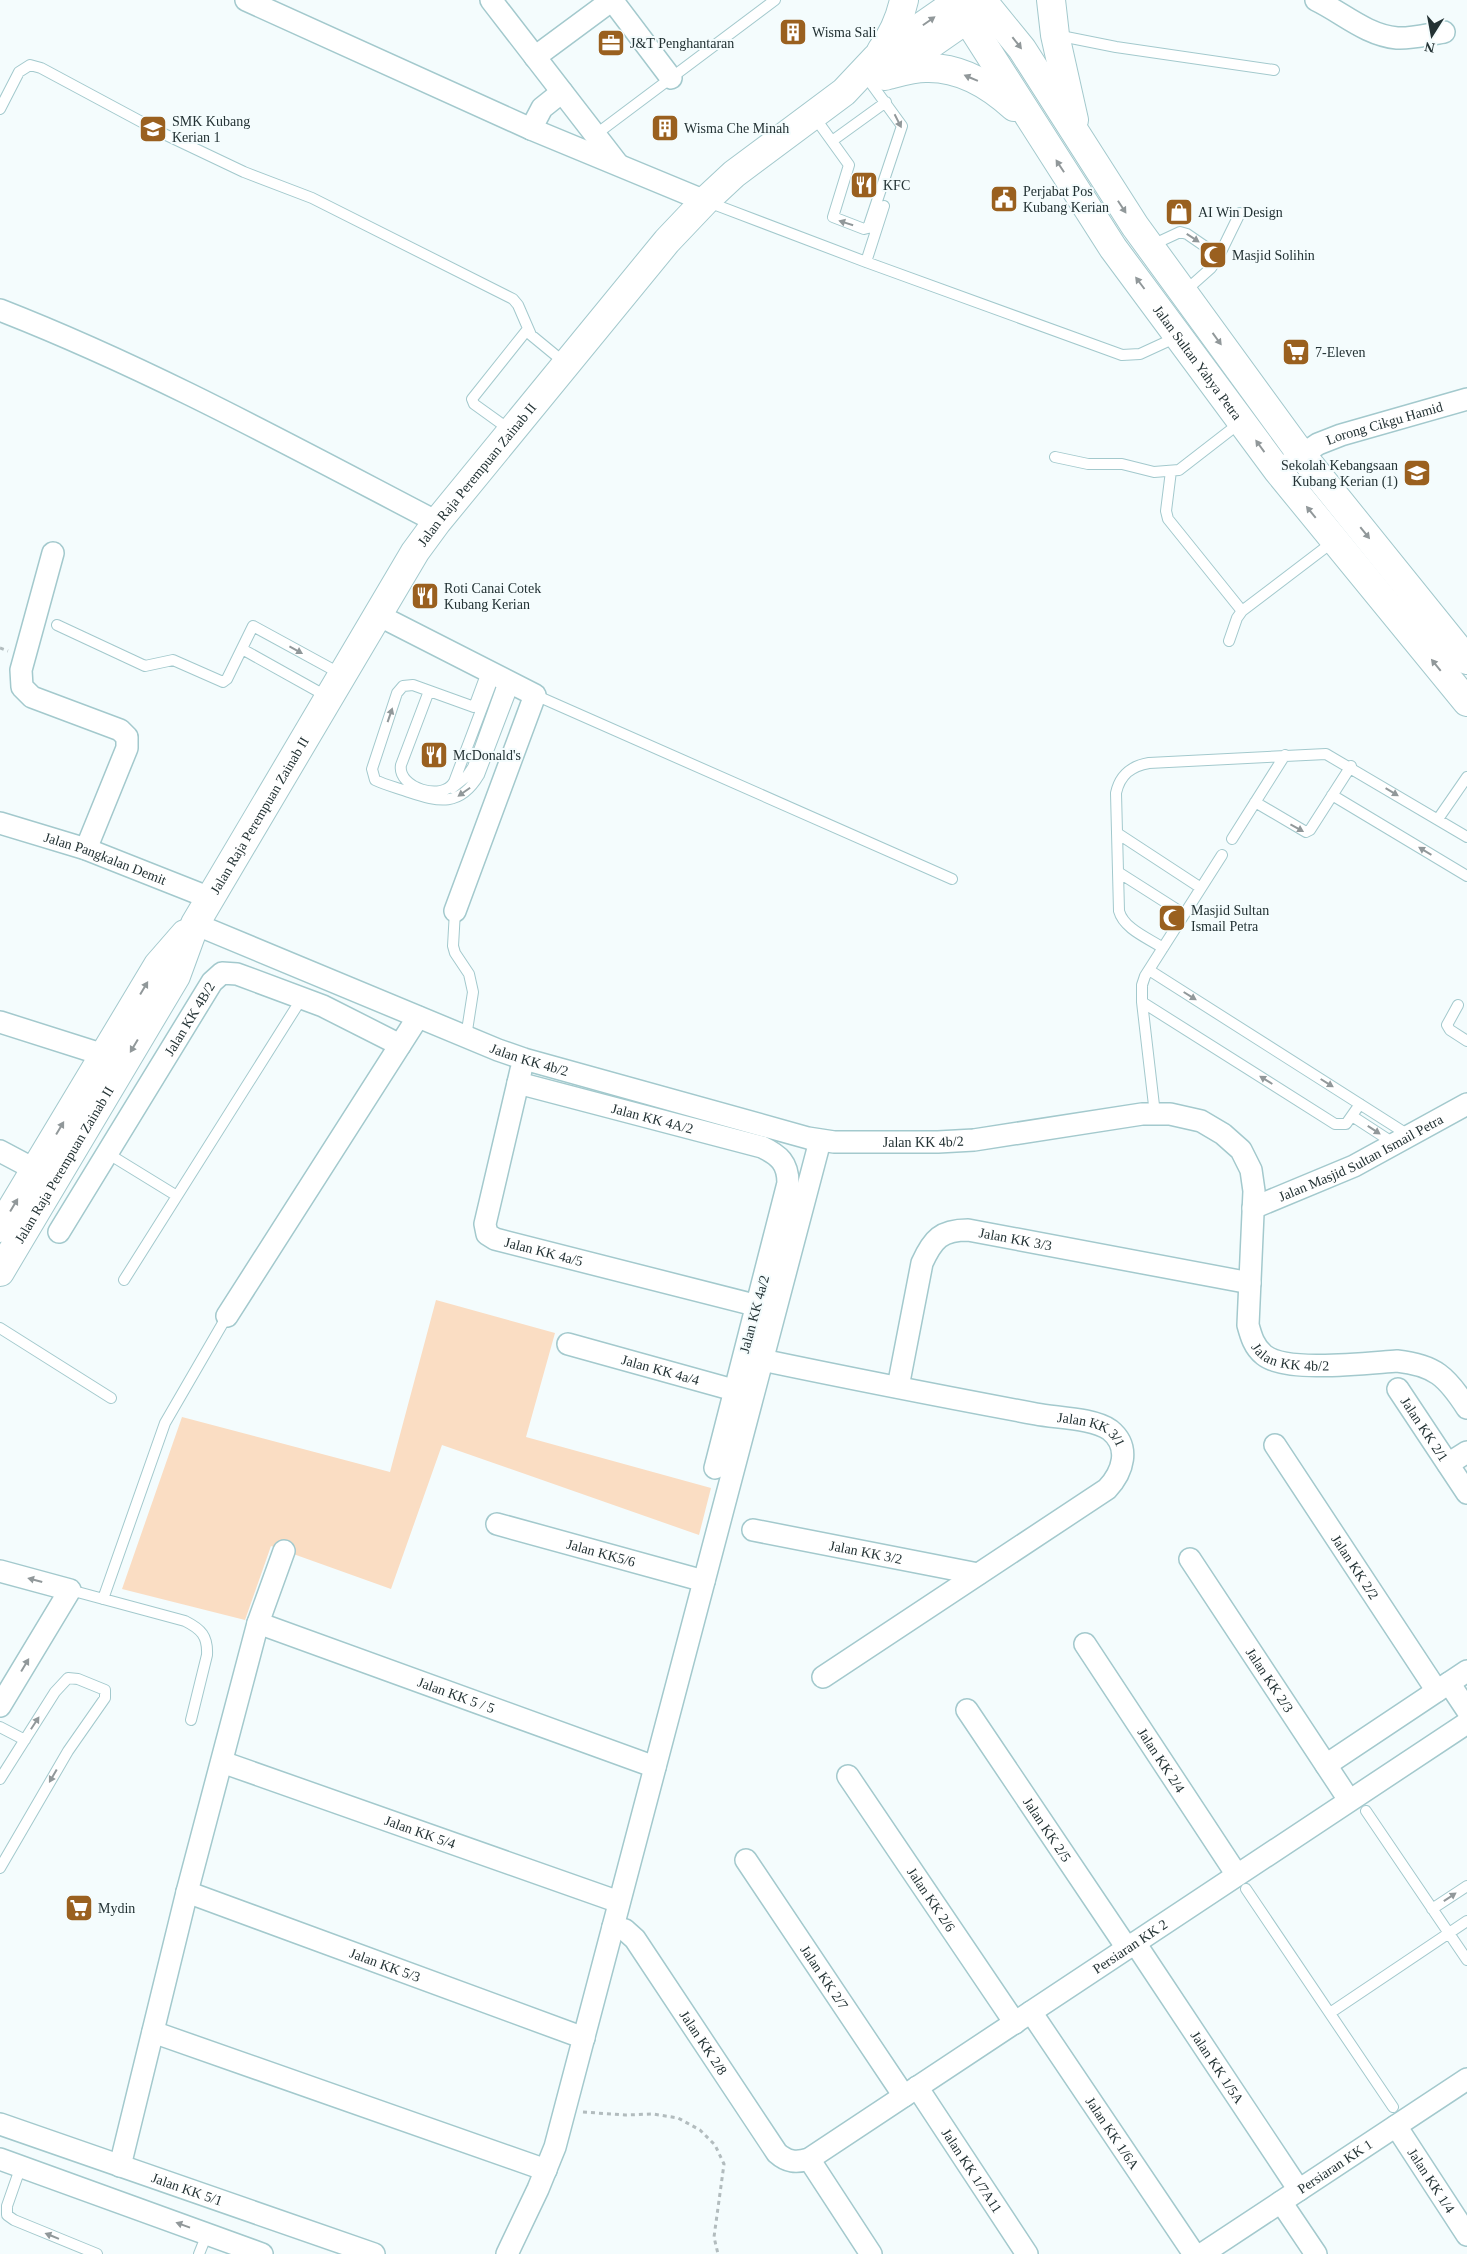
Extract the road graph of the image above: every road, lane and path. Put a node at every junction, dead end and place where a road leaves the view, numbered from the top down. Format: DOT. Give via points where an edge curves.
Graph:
graph roads {
  1 [pos="246,0"];
  2 [pos="491,0"];
  3 [pos="612,0"];
  4 [pos="775,0"];
  5 [pos="904,0"];
  6 [pos="1051,0"];
  7 [pos="1316,0"];
  8 [pos="970,4"];
  9 [pos="1444,32"];
  10 [pos="1055,35"];
  11 [pos="535,57"];
  12 [pos="1274,70"];
  13 [pos="671,78"];
  14 [pos="880,79"];
  15 [pos="562,92"];
  16 [pos="0,109"];
  17 [pos="813,115"];
  18 [pos="531,129"];
  19 [pos="1037,129"];
  20 [pos="595,135"];
  21 [pos="1077,136"];
  22 [pos="832,141"];
  23 [pos="618,165"];
  24 [pos="883,188"];
  25 [pos="705,201"];
  26 [pos="1240,213"];
  27 [pos="1149,246"];
  28 [pos="1219,256"];
  29 [pos="866,262"];
  30 [pos="1183,293"];
  31 [pos="0,310"];
  32 [pos="527,330"];
  33 [pos="1179,337"];
  34 [pos="566,364"];
  35 [pos="1467,400"];
  36 [pos="1242,421"];
  37 [pos="511,430"];
  38 [pos="1301,454"];
  39 [pos="1056,457"];
  40 [pos="1171,471"];
  41 [pos="1278,471"];
  42 [pos="437,522"];
  43 [pos="1334,540"];
  44 [pos="53,554"];
  45 [pos="1242,611"];
  46 [pos="378,615"];
  47 [pos="57,625"];
  48 [pos="1229,641"];
  49 [pos="242,649"];
  50 [pos="1467,660"];
  51 [pos="500,679"];
  52 [pos="336,686"];
  53 [pos="430,691"];
  54 [pos="535,696"];
  55 [pos="1467,702"];
  56 [pos="478,708"];
  57 [pos="497,714"];
  58 [pos="1285,755"];
  59 [pos="1351,766"];
  60 [pos="1467,777"];
  61 [pos="445,792"];
  62 [pos="1332,795"];
  63 [pos="1256,802"];
  64 [pos="1438,819"];
  65 [pos="0,823"];
  66 [pos="1117,833"];
  67 [pos="1467,837"];
  68 [pos="1232,839"];
  69 [pos="86,849"];
  70 [pos="1222,855"];
  71 [pos="1118,872"];
  72 [pos="1467,876"];
  73 [pos="952,879"];
  74 [pos="1201,888"];
  75 [pos="210,898"];
  76 [pos="455,911"];
  77 [pos="1184,914"];
  78 [pos="194,924"];
  79 [pos="1163,948"];
  80 [pos="1149,970"];
  81 [pos="302,998"];
  82 [pos="1142,1002"];
  83 [pos="1458,1005"];
  84 [pos="418,1017"];
  85 [pos="0,1022"];
  86 [pos="466,1037"];
  87 [pos="1467,1041"];
  88 [pos="400,1045"];
  89 [pos="104,1055"];
  90 [pos="524,1059"];
  91 [pos="518,1083"];
  92 [pos="1360,1104"];
  93 [pos="1467,1104"];
  94 [pos="1154,1114"];
  95 [pos="1352,1116"];
  96 [pos="80,1137"];
  97 [pos="814,1140"];
  98 [pos="1403,1140"];
  99 [pos="0,1151"];
  100 [pos="107,1153"];
  101 [pos="783,1160"];
  102 [pos="0,1167"];
  103 [pos="42,1181"];
  104 [pos="177,1196"];
  105 [pos="1253,1208"];
  106 [pos="0,1228"];
  107 [pos="59,1232"];
  108 [pos="0,1272"];
  109 [pos="124,1280"];
  110 [pos="1250,1283"];
  111 [pos="766,1308"];
  112 [pos="228,1316"];
  113 [pos="0,1328"];
  114 [pos="568,1344"];
  115 [pos="762,1360"];
  116 [pos="898,1388"];
  117 [pos="1398,1389"];
  118 [pos="744,1393"];
  119 [pos="111,1398"];
  120 [pos="1467,1408"];
  121 [pos="1274,1445"];
  122 [pos="1467,1452"];
  123 [pos="1448,1464"];
  124 [pos="715,1468"];
  125 [pos="1467,1493"];
  126 [pos="497,1524"];
  127 [pos="753,1530"];
  128 [pos="284,1551"];
  129 [pos="1190,1559"];
  130 [pos="0,1571"];
  131 [pos="978,1574"];
  132 [pos="704,1581"];
  133 [pos="70,1590"];
  134 [pos="103,1599"];
  135 [pos="258,1623"];
  136 [pos="1085,1644"];
  137 [pos="1467,1671"];
  138 [pos="823,1677"];
  139 [pos="1443,1687"];
  140 [pos="0,1706"];
  141 [pos="967,1710"];
  142 [pos="1467,1710"];
  143 [pos="191,1720"];
  144 [pos="1467,1722"];
  145 [pos="0,1727"];
  146 [pos="24,1740"];
  147 [pos="222,1762"];
  148 [pos="1326,1765"];
  149 [pos="655,1767"];
  150 [pos="848,1776"];
  151 [pos="0,1779"];
  152 [pos="1358,1806"];
  153 [pos="746,1860"];
  154 [pos="0,1868"];
  155 [pos="1242,1882"];
  156 [pos="1467,1886"];
  157 [pos="187,1892"];
  158 [pos="619,1902"];
  159 [pos="1432,1909"];
  160 [pos="1467,1922"];
  161 [pos="613,1927"];
  162 [pos="1449,1933"];
  163 [pos="1131,1946"];
  164 [pos="1467,1960"];
  165 [pos="1330,2013"];
  166 [pos="1023,2017"];
  167 [pos="153,2032"];
  168 [pos="584,2038"];
  169 [pos="1467,2079"];
  170 [pos="911,2092"];
  171 [pos="565,2109"];
  172 [pos="1395,2116"];
  173 [pos="0,2124"];
  174 [pos="72,2149"];
  175 [pos="0,2159"];
  176 [pos="800,2160"];
  177 [pos="21,2166"];
  178 [pos="120,2166"];
  179 [pos="546,2170"];
  180 [pos="62,2181"];
  181 [pos="1299,2190"];
  182 [pos="1281,2202"];
  183 [pos="207,2234"];
  184 [pos="1467,2235"];
  185 [pos="97,2254"];
  186 [pos="199,2254"];
  187 [pos="262,2254"];
  188 [pos="374,2254"];
  189 [pos="507,2254"];
  190 [pos="718,2254"];
  191 [pos="871,2254"];
  192 [pos="1027,2254"];
  193 [pos="1194,2254"];
  194 [pos="1202,2254"];
  195 [pos="1316,2254"];
  1 -- 18 [label="street"];
  2 -- 11 [label="street"];
  3 -- 11 [label="street"];
  3 -- 13 [label="street"];
  4 -- 13 [label="lane"];
  5 -- 14 [label="main road"];
  6 -- 10 [label="main road"];
  7 -- 9 [label="street" via="1354,24 1398,38"];
  8 -- 14 [label="main road, Jalan Raja Perempuan Zainab II"];
  8 -- 19 [label="main road, Jalan Sultan Yahya Petra"];
  8 -- 21 [label="main road, Jalan Sultan Yahya Petra, one-way" via="1022,50"];
  10 -- 12 [label="lane"];
  10 -- 21 [label="main road"];
  11 -- 15 [label="street"];
  13 -- 20 [label="lane"];
  14 -- 17 [label="main road, Jalan Raja Perempuan Zainab II" via="844,92"];
  19 -- 14 [label="main road, one-way" via="999,93 963,74 926,68"];
  14 -- 22 [label="lane"];
  14 -- 24 [label="lane, one-way" via="902,126"];
  15 -- 18 [label="street" via="542,108"];
  15 -- 20 [label="street"];
  16 -- 32 [label="lane" via="20,72 30,65 42,68 164,134 244,172 312,198 513,299"];
  17 -- 22 [label="lane"];
  17 -- 25 [label="main road, Jalan Raja Perempuan Zainab II" via="734,174"];
  18 -- 23 [label="street"];
  33 -- 19 [label="main road, Jalan Sultan Yahya Petra, one-way" via="1113,248"];
  20 -- 23 [label="street"];
  21 -- 27 [label="main road, Jalan Sultan Yahya Petra, one-way"];
  24 -- 22 [label="lane, one-way" via="868,228 835,218 833,212 849,165"];
  23 -- 25 [label="street"];
  24 -- 29 [label="lane" via="884,208"];
  25 -- 29 [label="lane"];
  25 -- 34 [label="main road, Jalan Raja Perempuan Zainab II" via="667,241"];
  26 -- 28 [label="lane"];
  27 -- 28 [label="lane, one-way" via="1180,232"];
  27 -- 30 [label="main road, Jalan Sultan Yahya Petra"];
  28 -- 30 [label="lane" via="1211,268"];
  29 -- 33 [label="lane" via="1122,355 1140,354"];
  30 -- 38 [label="main road, Jalan Sultan Yahya Petra, one-way"];
  31 -- 42 [label="street" via="152,375"];
  32 -- 34 [label="lane"];
  32 -- 37 [label="lane" via="472,399 474,404"];
  33 -- 36 [label="main road, Jalan Sultan Yahya Petra"];
  34 -- 37 [label="main road, Jalan Raja Perempuan Zainab II"];
  35 -- 38 [label="street, Lorong Cikgu Hamid" via="1340,434"];
  36 -- 40 [label="lane" via="1185,466"];
  41 -- 36 [label="main road, Jalan Sultan Yahya Petra, one-way"];
  37 -- 42 [label="main road, Jalan Raja Perempuan Zainab II"];
  38 -- 41 [label="street, Lorong Cikgu Hamid"];
  38 -- 50 [label="main road, Jalan Sultan Yahya Petra, one-way"];
  39 -- 40 [label="lane" via="1088,464 1122,464 1154,472"];
  40 -- 45 [label="lane" via="1168,519"];
  43 -- 41 [label="main road, Jalan Sultan Yahya Petra, one-way"];
  42 -- 46 [label="main road, Jalan Raja Perempuan Zainab II" via="415,552"];
  43 -- 45 [label="lane"];
  55 -- 43 [label="main road, Jalan Sultan Yahya Petra, one-way"];
  44 -- 69 [label="street" via="21,670 22,687 32,697 120,730 128,742"];
  45 -- 48 [label="lane"];
  46 -- 51 [label="street"];
  46 -- 52 [label="main road, Jalan Raja Perempuan Zainab II"];
  47 -- 49 [label="lane" via="145,666 173,660 223,682"];
  49 -- 52 [label="lane"];
  49 -- 52 [label="lane, one-way" via="253,626"];
  51 -- 54 [label="street"];
  51 -- 56 [label="lane"];
  51 -- 57 [label="lane"];
  52 -- 75 [label="main road, Jalan Raja Perempuan Zainab II"];
  53 -- 56 [label="lane"];
  57 -- 53 [label="lane, one-way" via="479,775 473,786 455,798 432,800 375,780 372,769 400,689 408,684"];
  53 -- 61 [label="lane" via="401,765 401,774 410,784 432,792"];
  54 -- 73 [label="lane"];
  54 -- 76 [label="street"];
  56 -- 57 [label="lane"];
  56 -- 61 [label="lane" via="454,782"];
  57 -- 61 [label="lane" via="470,772"];
  58 -- 59 [label="lane" via="1326,754"];
  58 -- 63 [label="lane"];
  58 -- 66 [label="lane" via="1135,766 1124,775 1118,786"];
  59 -- 62 [label="lane"];
  59 -- 64 [label="lane, one-way"];
  60 -- 64 [label="lane"];
  63 -- 62 [label="lane, one-way" via="1306,832"];
  72 -- 62 [label="lane, one-way"];
  63 -- 68 [label="lane"];
  64 -- 67 [label="lane"];
  65 -- 69 [label="street, Jalan Pangkalan Demit"];
  66 -- 71 [label="lane"];
  66 -- 74 [label="lane"];
  69 -- 75 [label="street, Jalan Pangkalan Demit"];
  70 -- 74 [label="lane"];
  71 -- 77 [label="lane"];
  71 -- 79 [label="lane" via="1122,919"];
  74 -- 77 [label="lane"];
  75 -- 78 [label="main road, Jalan Raja Perempuan Zainab II"];
  76 -- 86 [label="lane" via="453,946 469,974 474,992"];
  77 -- 79 [label="lane"];
  78 -- 84 [label="street, Jalan KK 4b/2"];
  89 -- 78 [label="main road, Jalan Raja Perempuan Zainab II, one-way" via="158,965"];
  78 -- 96 [label="main road, Jalan Raja Perempuan Zainab II, one-way" via="176,976"];
  79 -- 80 [label="lane"];
  80 -- 82 [label="lane" via="1142,985"];
  80 -- 92 [label="lane, one-way"];
  81 -- 88 [label="street, Jalan KK 4B/2"];
  81 -- 100 [label="street, Jalan KK 4B/2" via="238,974 222,973 217,976"];
  81 -- 104 [label="lane"];
  82 -- 94 [label="lane"];
  95 -- 82 [label="lane, one-way" via="1346,1124 1335,1124"];
  83 -- 87 [label="lane" via="1448,1025 1450,1030"];
  84 -- 86 [label="street, Jalan KK 4b/2"];
  84 -- 88 [label="street"];
  85 -- 89 [label="street"];
  86 -- 90 [label="street, Jalan KK 4b/2"];
  88 -- 112 [label="street"];
  103 -- 89 [label="main road, Jalan Raja Perempuan Zainab II, one-way"];
  90 -- 91 [label="street, Jalan KK 4a/5"];
  90 -- 97 [label="street, Jalan KK 4b/2"];
  91 -- 101 [label="street, Jalan KK 4A/2" via="762,1147"];
  91 -- 111 [label="street, Jalan KK 4a/5" via="485,1224 487,1234 495,1240"];
  92 -- 95 [label="lane"];
  92 -- 98 [label="lane"];
  93 -- 98 [label="street, Jalan Masjid Sultan Ismail Petra"];
  94 -- 97 [label="street, Jalan KK 4b/2" via="974,1140"];
  94 -- 105 [label="street, Jalan KK 4b/2" via="1201,1121 1241,1150 1251,1170"];
  95 -- 98 [label="lane, one-way"];
  96 -- 100 [label="street"];
  96 -- 103 [label="main road, Jalan Raja Perempuan Zainab II"];
  97 -- 101 [label="street"];
  97 -- 111 [label="street"];
  98 -- 105 [label="street, Jalan Masjid Sultan Ismail Petra" via="1354,1166"];
  99 -- 103 [label="street"];
  100 -- 104 [label="lane"];
  100 -- 107 [label="street, Jalan KK 4B/2"];
  101 -- 111 [label="street, Jalan KK 4a/2" via="788,1182"];
  102 -- 103 [label="street"];
  106 -- 103 [label="main road, Jalan Raja Perempuan Zainab II, one-way"];
  103 -- 108 [label="main road, Jalan Raja Perempuan Zainab II"];
  104 -- 109 [label="lane"];
  105 -- 110 [label="street, Jalan KK 4b/2"];
  110 -- 116 [label="street, Jalan KK 3/3" via="968,1230 952,1230 939,1236 922,1263"];
  110 -- 120 [label="street, Jalan KK 4b/2" via="1248,1325 1252,1342 1264,1356 1298,1366 1413,1363 1431,1368 1445,1377"];
  111 -- 115 [label="street"];
  111 -- 118 [label="street, Jalan KK 4a/2"];
  112 -- 134 [label="lane" via="165,1423"];
  113 -- 119 [label="lane"];
  114 -- 118 [label="street, Jalan KK 4a/4"];
  115 -- 116 [label="street, Jalan KK 3/1"];
  115 -- 118 [label="street"];
  116 -- 131 [label="street, Jalan KK 3/1" via="1096,1424 1118,1438 1123,1450 1123,1464 1107,1489"];
  117 -- 123 [label="street, Jalan KK 2/1"];
  118 -- 124 [label="street, Jalan KK 4a/2"];
  118 -- 132 [label="street"];
  121 -- 139 [label="street, Jalan KK 2/2"];
  122 -- 123 [label="street"];
  123 -- 125 [label="street, Jalan KK 2/1"];
  126 -- 132 [label="street, Jalan KK5/6"];
  127 -- 131 [label="street, Jalan KK 3/2"];
  128 -- 135 [label="street"];
  129 -- 148 [label="street, Jalan KK 2/3"];
  133 -- 130 [label="street, one-way"];
  131 -- 138 [label="street, Jalan KK 3/1"];
  132 -- 149 [label="street"];
  133 -- 134 [label="lane"];
  140 -- 133 [label="street, one-way"];
  134 -- 143 [label="lane" via="185,1621 205,1635 207,1654"];
  135 -- 147 [label="street"];
  135 -- 149 [label="street, Jalan KK 5 / 5"];
  136 -- 155 [label="street, Jalan KK 2/4"];
  137 -- 139 [label="street"];
  139 -- 142 [label="street, Jalan KK 2/2"];
  139 -- 148 [label="street"];
  141 -- 163 [label="street, Jalan KK 2/5"];
  144 -- 152 [label="street, Persiaran KK 2"];
  145 -- 146 [label="lane"];
  146 -- 151 [label="lane"];
  146 -- 154 [label="lane, one-way" via="68,1678 105,1690 105,1698 68,1751"];
  147 -- 157 [label="street"];
  147 -- 158 [label="street, Jalan KK 5/4"];
  148 -- 152 [label="street, Jalan KK 2/3"];
  149 -- 158 [label="street"];
  150 -- 166 [label="street, Jalan KK 2/6"];
  152 -- 155 [label="street, Persiaran KK 2"];
  152 -- 159 [label="lane"];
  153 -- 170 [label="street, Jalan KK 2/7"];
  155 -- 163 [label="street, Persiaran KK 2"];
  155 -- 165 [label="lane"];
  159 -- 156 [label="lane, one-way"];
  157 -- 167 [label="street"];
  157 -- 168 [label="street, Jalan KK 5/3"];
  158 -- 161 [label="street"];
  159 -- 162 [label="lane"];
  160 -- 162 [label="lane"];
  161 -- 168 [label="street"];
  161 -- 176 [label="street, Jalan KK 2/8" via="625,1930 635,1939 776,2153"];
  162 -- 164 [label="lane"];
  162 -- 165 [label="lane"];
  163 -- 166 [label="street, Persiaran KK 2"];
  163 -- 181 [label="street, Jalan KK 1/5A"];
  165 -- 172 [label="lane"];
  166 -- 170 [label="street, Persiaran KK 2"];
  166 -- 193 [label="street, Jalan KK 1/6A"];
  167 -- 178 [label="street"];
  167 -- 179 [label="street"];
  168 -- 171 [label="street"];
  169 -- 172 [label="street, Persiaran KK 1"];
  170 -- 176 [label="street, Persiaran KK 2"];
  170 -- 192 [label="street, Jalan KK 1/7A11"];
  171 -- 179 [label="street"];
  171 -- 190 [label="path" via="678,2118 700,2130 715,2144 724,2164 714,2236"];
  172 -- 181 [label="street, Persiaran KK 1"];
  172 -- 184 [label="street, Jalan KK 1/4"];
  173 -- 174 [label="street, Jalan KK 5/1"];
  174 -- 178 [label="street, Jalan KK 5/1"];
  174 -- 180 [label="street"];
  175 -- 177 [label="street"];
  176 -- 191 [label="street, Jalan KK 2/8"];
  177 -- 180 [label="street"];
  185 -- 177 [label="lane, one-way" via="7,2215"];
  178 -- 188 [label="street, Jalan KK 5/1"];
  179 -- 189 [label="street"];
  183 -- 180 [label="street, one-way"];
  181 -- 182 [label="street, Persiaran KK 1"];
  182 -- 194 [label="street, Persiaran KK 1"];
  182 -- 195 [label="street"];
  183 -- 186 [label="lane"];
  183 -- 187 [label="street"];
}
